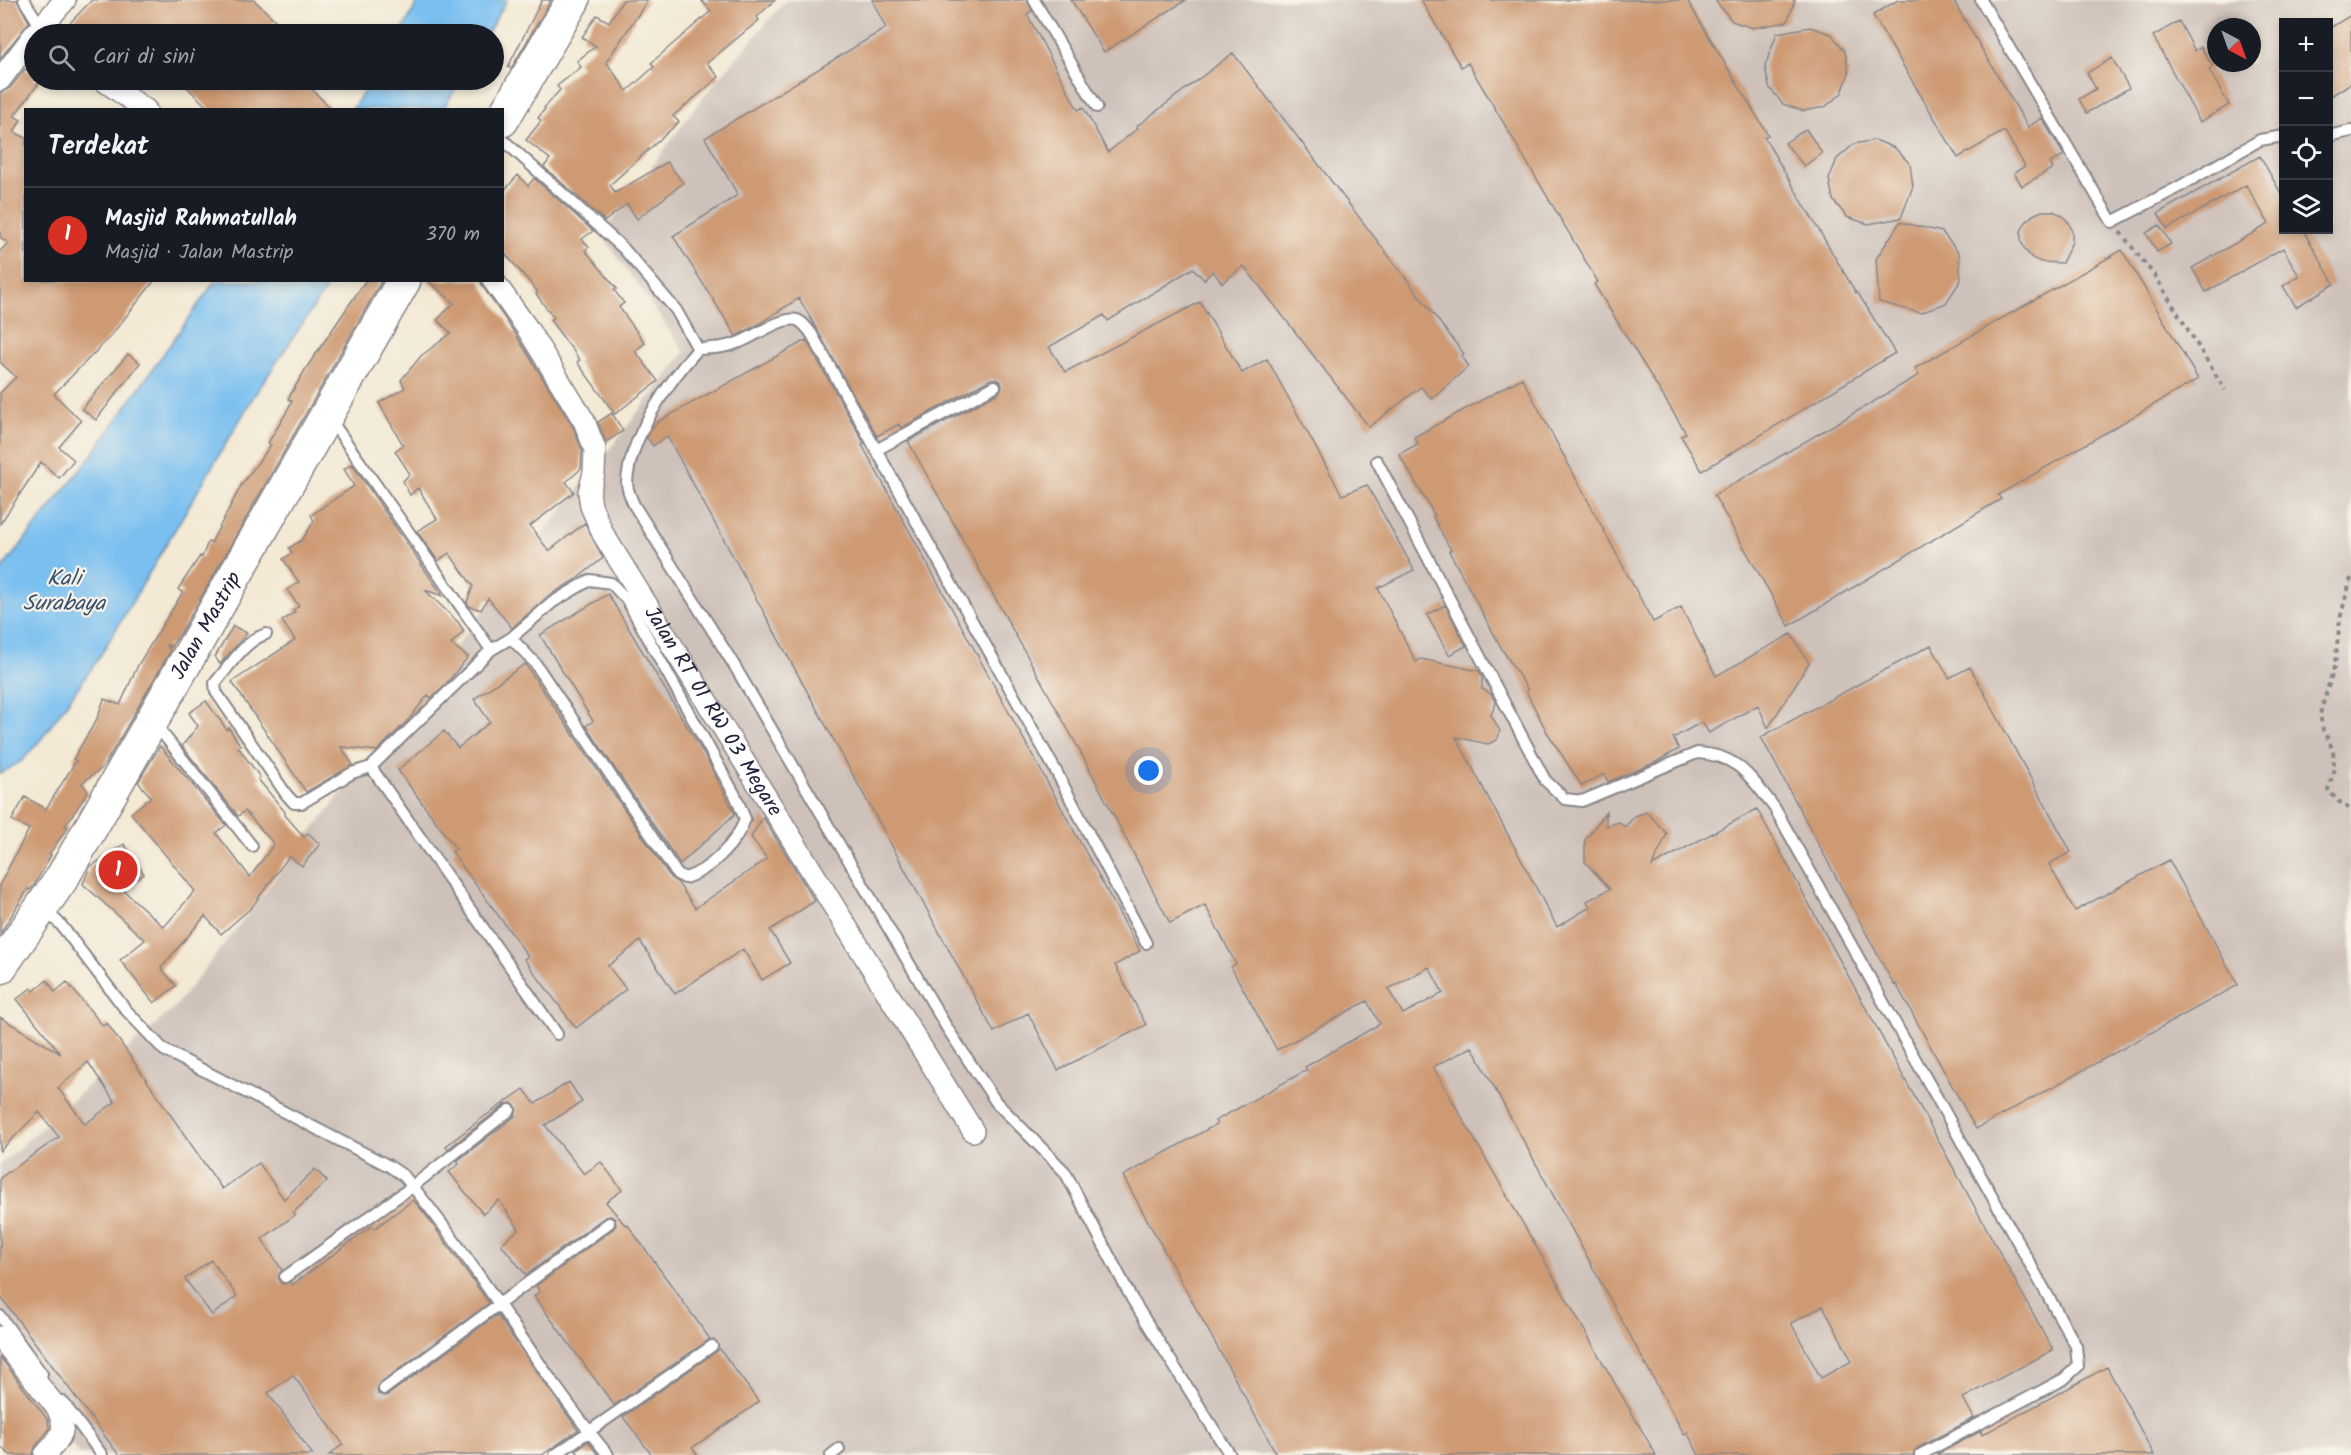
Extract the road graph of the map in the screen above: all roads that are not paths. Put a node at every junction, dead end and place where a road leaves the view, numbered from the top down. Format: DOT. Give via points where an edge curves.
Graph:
graph roads {
  1 [pos="24,0"];
  2 [pos="65,0"];
  3 [pos="573,0"];
  4 [pos="1034,0"];
  5 [pos="1981,0"];
  6 [pos="36,24"];
  7 [pos="47,24"];
  8 [pos="24,52"];
  9 [pos="0,80"];
  10 [pos="117,90"];
  11 [pos="1097,107"];
  12 [pos="143,108"];
  13 [pos="504,117"];
  14 [pos="2351,131"];
  15 [pos="2333,135"];
  16 [pos="2279,137"];
  17 [pos="504,142"];
  18 [pos="403,282"];
  19 [pos="494,282"];
  20 [pos="698,349"];
  21 [pos="995,386"];
  22 [pos="327,414"];
  23 [pos="876,450"];
  24 [pos="1377,461"];
  25 [pos="266,634"];
  26 [pos="511,638"];
  27 [pos="491,650"];
  28 [pos="153,721"];
  29 [pos="371,767"];
  30 [pos="252,846"];
  31 [pos="42,908"];
  32 [pos="1146,943"];
  33 [pos="0,967"];
  34 [pos="557,1034"];
  35 [pos="510,1110"];
  36 [pos="973,1131"];
  37 [pos="413,1186"];
  38 [pos="609,1223"];
  39 [pos="285,1277"];
  40 [pos="500,1305"];
  41 [pos="0,1316"];
  42 [pos="0,1337"];
  43 [pos="712,1346"];
  44 [pos="384,1389"];
  45 [pos="588,1430"];
  46 [pos="45,1455"];
  47 [pos="102,1455"];
  48 [pos="555,1455"];
  49 [pos="608,1455"];
  50 [pos="1230,1455"];
  51 [pos="1920,1455"];
  1 -- 6 [label="lane"];
  2 -- 7 [label="street"];
  3 -- 13 [label="main road"];
  4 -- 11 [label="lane"];
  5 -- 16 [label="lane" via="2112,222 2260,140"];
  8 -- 9 [label="street"];
  10 -- 12 [label="street"];
  14 -- 15 [label="lane"];
  17 -- 20 [label="lane" via="623,248 676,310"];
  18 -- 22 [label="main road, Jalan Mastrip"];
  19 -- 36 [label="street, Jalan RT 01 RW 03 Megare" via="584,421 595,449 591,506 603,534"];
  20 -- 23 [label="lane" via="731,345 782,321 796,319 811,333"];
  20 -- 50 [label="lane" via="666,389 632,453 627,485 634,505 734,665 947,1028 996,1102 1065,1172 1132,1299"];
  21 -- 23 [label="lane"];
  22 -- 27 [label="lane"];
  22 -- 28 [label="main road, Jalan Mastrip"];
  23 -- 32 [label="lane" via="1057,773"];
  24 -- 51 [label="lane" via="1545,780 1565,799 1582,801 1697,753 1729,759 1749,775 1774,807 2076,1346 2078,1366 2064,1379"];
  25 -- 29 [label="lane" via="249,644 215,683 216,692 286,794 294,802 302,803 357,770"];
  26 -- 26 [label="lane" via="535,663 677,874 685,878 694,876 731,846 745,819 736,797 627,600 611,583 590,580 553,602"];
  26 -- 27 [label="lane"];
  27 -- 29 [label="lane"];
  28 -- 30 [label="lane"];
  28 -- 31 [label="main road, Jalan Mastrip"];
  29 -- 34 [label="lane"];
  31 -- 33 [label="main road, Jalan Mastrip"];
  31 -- 37 [label="lane" via="61,925 126,1010 164,1050 389,1166"];
  35 -- 37 [label="lane"];
  37 -- 39 [label="lane"];
  37 -- 40 [label="lane"];
  38 -- 40 [label="lane"];
  40 -- 44 [label="lane"];
  40 -- 45 [label="lane"];
  41 -- 47 [label="lane"];
  42 -- 46 [label="street" via="62,1418 62,1433"];
  43 -- 45 [label="lane"];
  45 -- 48 [label="lane"];
  45 -- 49 [label="lane"];
}
